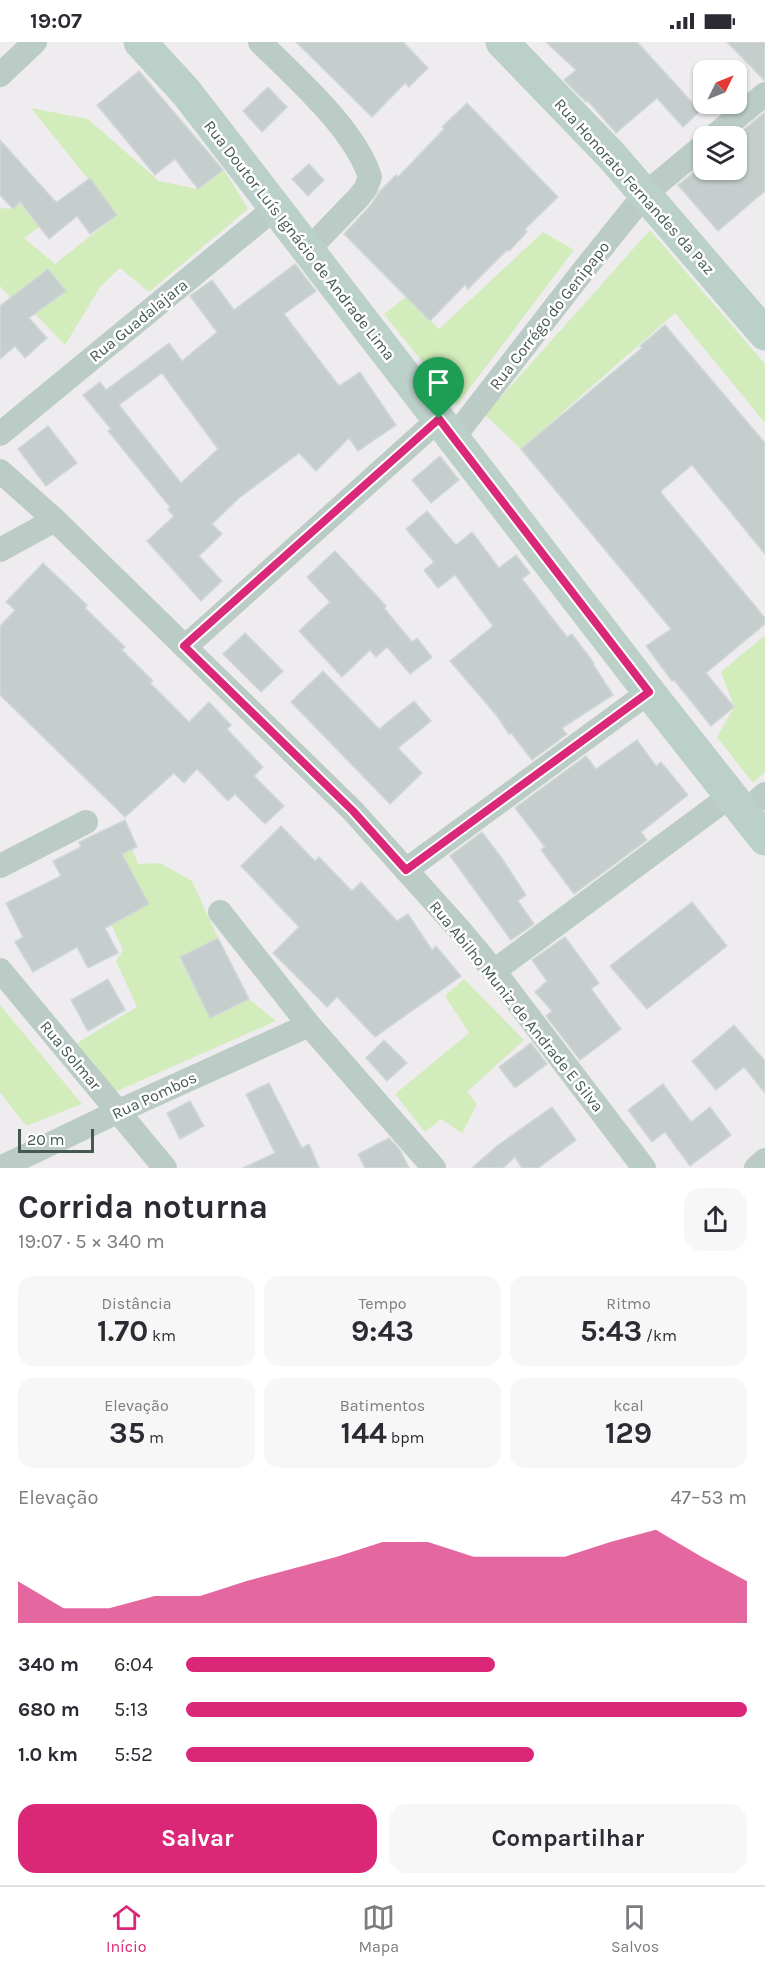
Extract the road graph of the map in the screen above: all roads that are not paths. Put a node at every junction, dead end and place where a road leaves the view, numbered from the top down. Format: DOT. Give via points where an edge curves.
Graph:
graph roads {
  1 [pos="35,42"];
  2 [pos="140,42"];
  3 [pos="260,42"];
  4 [pos="502,42"];
  5 [pos="0,75"];
  6 [pos="765,94"];
  7 [pos="726,126"];
  8 [pos="693,155"];
  9 [pos="645,194"];
  10 [pos="276,207"];
  11 [pos="308,250"];
  12 [pos="765,334"];
  13 [pos="446,428"];
  14 [pos="0,434"];
  15 [pos="0,471"];
  16 [pos="55,520"];
  17 [pos="0,550"];
  18 [pos="184,646"];
  19 [pos="649,692"];
  20 [pos="746,801"];
  21 [pos="86,822"];
  22 [pos="765,839"];
  23 [pos="0,866"];
  24 [pos="406,870"];
  25 [pos="220,912"];
  26 [pos="0,970"];
  27 [pos="494,971"];
  28 [pos="309,1025"];
  29 [pos="119,1111"];
  30 [pos="765,1160"];
  31 [pos="633,1165"];
  32 [pos="0,1168"];
  33 [pos="165,1168"];
  34 [pos="434,1168"];
  35 [pos="756,1168"];
  1 -- 5 [label="street"];
  2 -- 10 [label="main road, Rua Doutor Luís Ignácio de Andrade Lima" via="186,92"];
  3 -- 11 [label="street" via="351,138 370,177 366,188"];
  4 -- 9 [label="main road, Rua Honorato Fernandes da Paz"];
  6 -- 7 [label="street"];
  8 -- 9 [label="street, Rua Corrégo do Genipapo"];
  9 -- 12 [label="main road, Rua Honorato Fernandes da Paz"];
  9 -- 13 [label="street, Rua Corrégo do Genipapo"];
  10 -- 11 [label="main road, Rua Doutor Luís Ignácio de Andrade Lima"];
  10 -- 14 [label="street, Rua Guadalajara"];
  11 -- 13 [label="main road, Rua Doutor Luís Ignácio de Andrade Lima"];
  13 -- 18 [label="street, Rua Corrégo do Genipapo"];
  13 -- 19 [label="main road, Rua Doutor Luís Ignácio de Andrade Lima"];
  15 -- 16 [label="street, Rua Abilho Muniz de Andrade E Silva"];
  16 -- 17 [label="street"];
  16 -- 18 [label="street, Rua Abilho Muniz de Andrade E Silva"];
  18 -- 24 [label="street, Rua Abilho Muniz de Andrade E Silva" via="353,811"];
  19 -- 20 [label="main road, Rua Doutor Luís Ignácio de Andrade Lima"];
  19 -- 24 [label="street"];
  20 -- 22 [label="main road, Rua Doutor Luís Ignácio de Andrade Lima"];
  20 -- 27 [label="street"];
  21 -- 23 [label="street"];
  24 -- 27 [label="street, Rua Abilho Muniz de Andrade E Silva"];
  25 -- 28 [label="street"];
  26 -- 29 [label="street, Rua Solmar"];
  27 -- 31 [label="street, Rua Abilho Muniz de Andrade E Silva"];
  28 -- 29 [label="street, Rua Pombos"];
  28 -- 34 [label="street"];
  29 -- 32 [label="street, Rua Pombos"];
  29 -- 33 [label="street, Rua Solmar"];
  30 -- 35 [label="street"];
}
